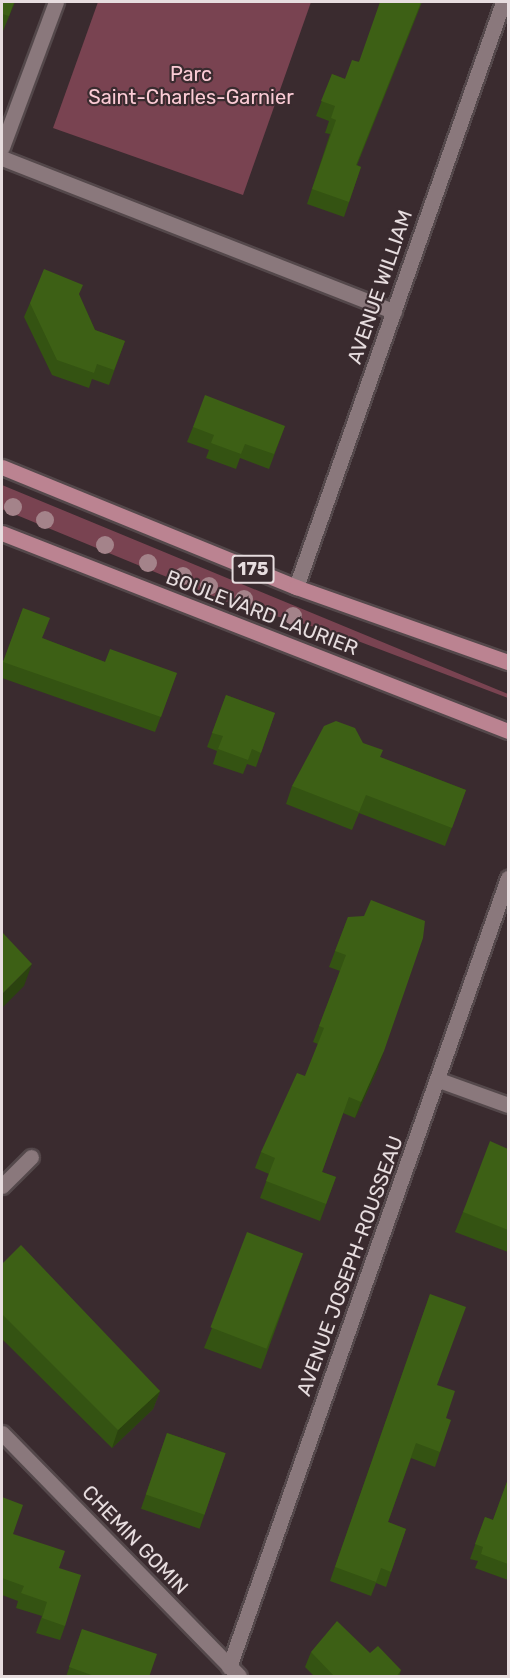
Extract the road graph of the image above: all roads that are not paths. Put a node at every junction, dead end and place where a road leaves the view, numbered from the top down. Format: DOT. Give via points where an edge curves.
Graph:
graph roads {
  1 [pos="56,2"];
  2 [pos="503,2"];
  3 [pos="2,147"];
  4 [pos="2,158"];
  5 [pos="394,312"];
  6 [pos="2,466"];
  7 [pos="2,533"];
  8 [pos="296,587"];
  9 [pos="508,662"];
  10 [pos="508,731"];
  11 [pos="508,878"];
  12 [pos="439,1080"];
  13 [pos="508,1105"];
  14 [pos="31,1157"];
  15 [pos="2,1186"];
  16 [pos="2,1433"];
  17 [pos="234,1672"];
  1 -- 3 [label="street"];
  2 -- 5 [label="street, AVENUE WILLIAM"];
  4 -- 5 [label="street"];
  5 -- 8 [label="street, AVENUE WILLIAM"];
  6 -- 8 [label="main road, BOULEVARD LAURIER / 175"];
  7 -- 10 [label="main road, BOULEVARD LAURIER"];
  8 -- 9 [label="main road, BOULEVARD LAURIER / 175"];
  11 -- 12 [label="street, AVENUE JOSEPH-ROUSSEAU"];
  12 -- 13 [label="street"];
  12 -- 17 [label="street, AVENUE JOSEPH-ROUSSEAU"];
  14 -- 15 [label="street"];
  16 -- 17 [label="street, CHEMIN GOMIN"];
}
